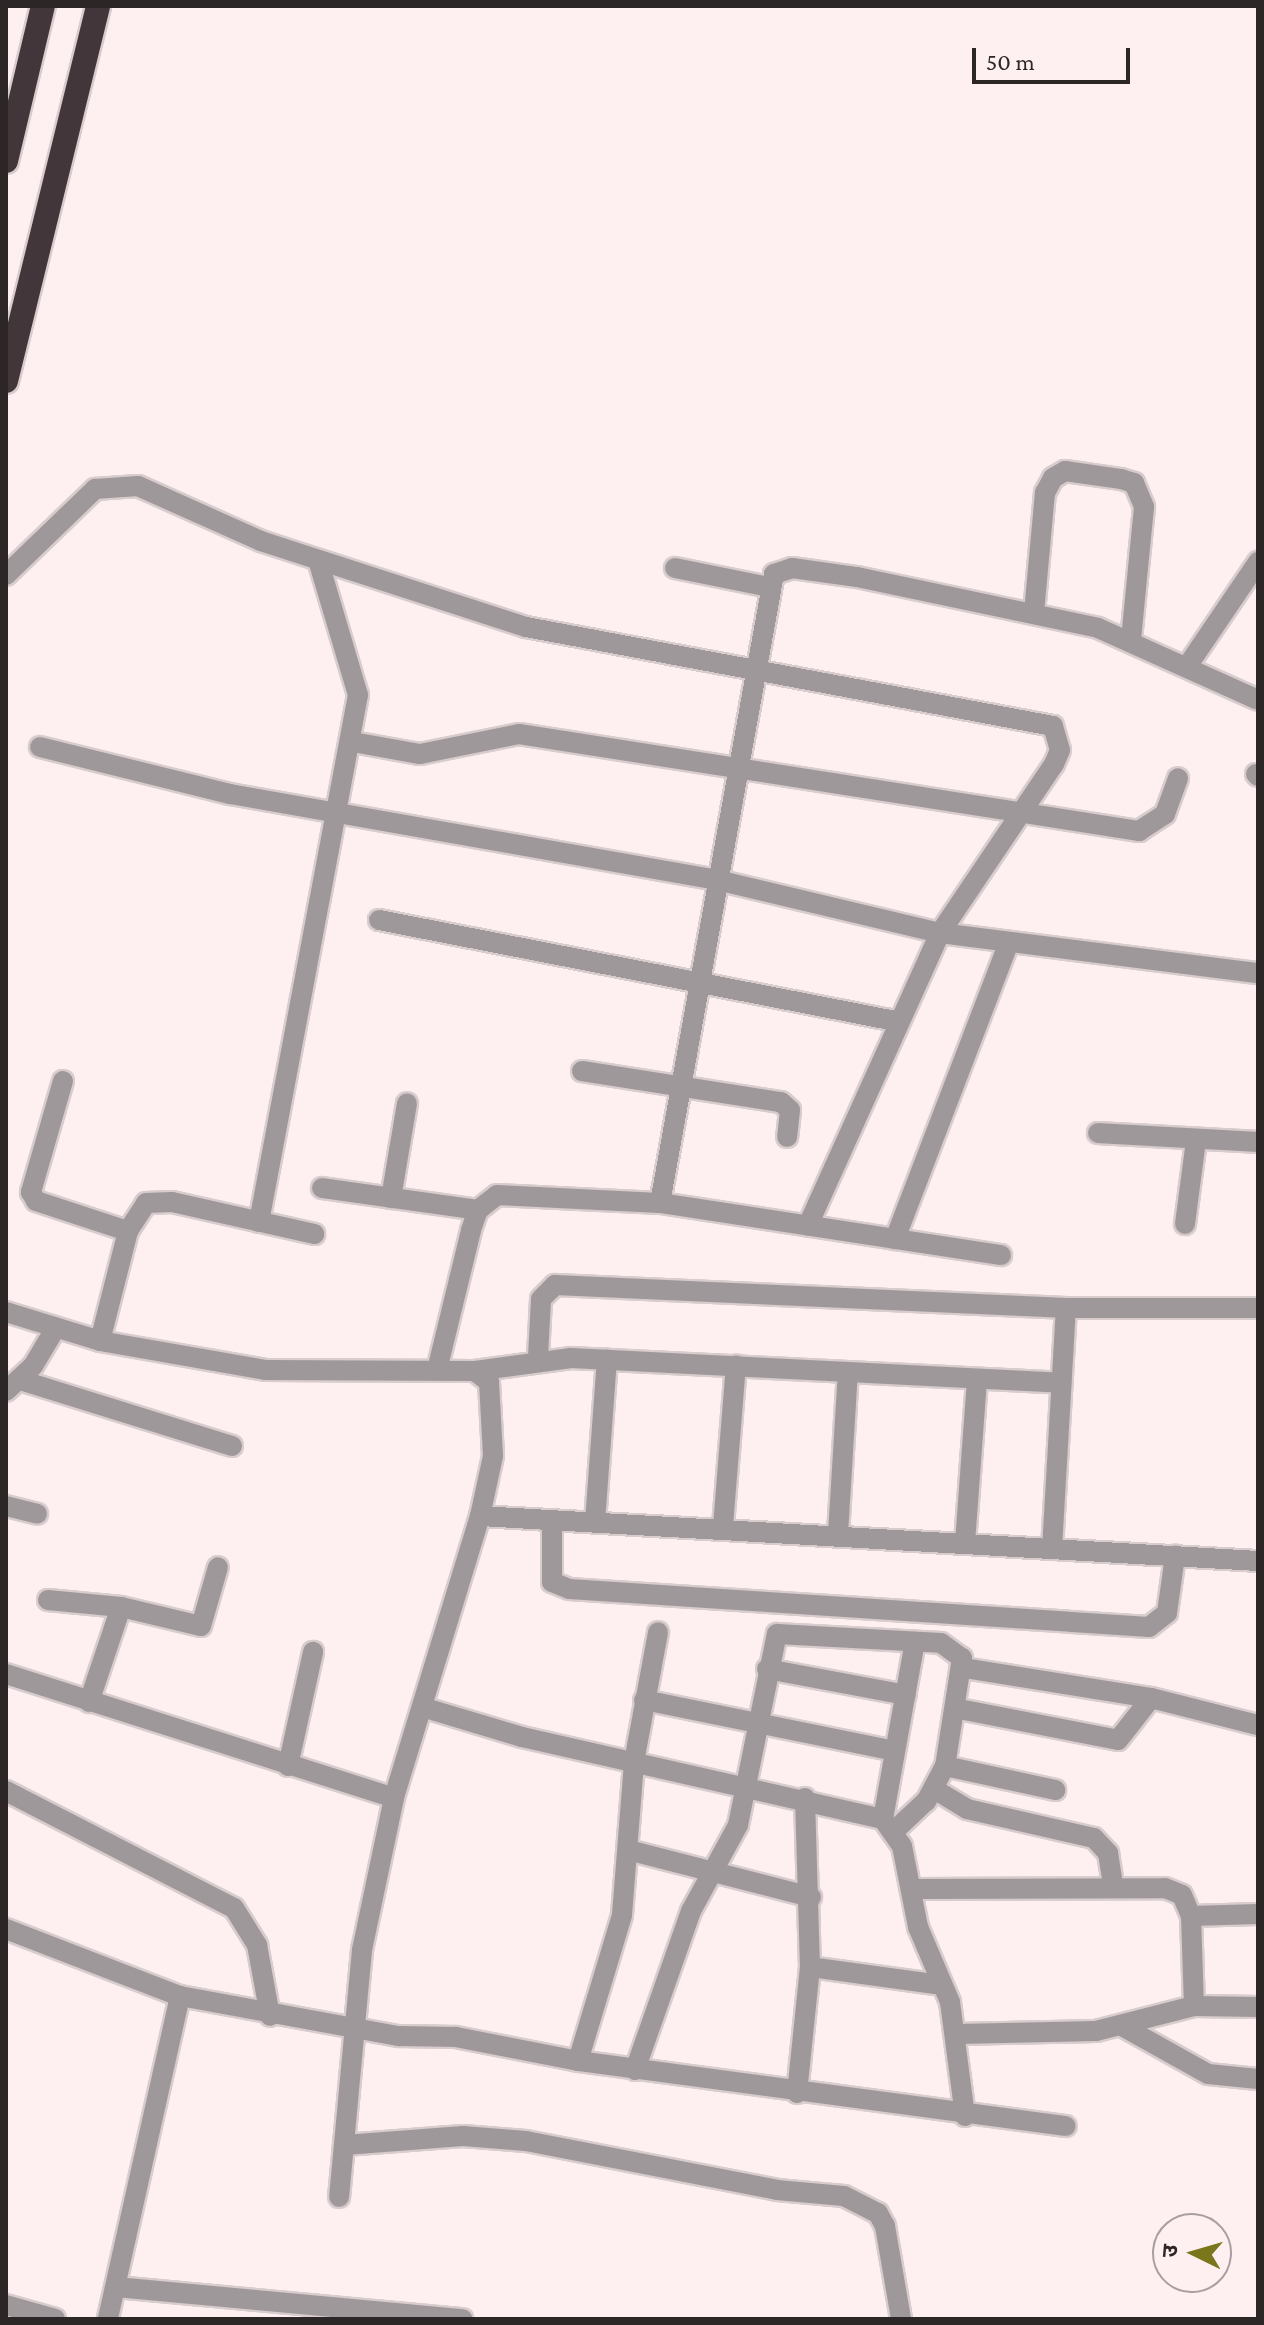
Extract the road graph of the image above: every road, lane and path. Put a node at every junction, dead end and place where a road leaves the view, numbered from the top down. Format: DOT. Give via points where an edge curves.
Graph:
graph roads {
  1 [pos="43,6"];
  2 [pos="98,6"];
  3 [pos="6,161"];
  4 [pos="6,381"];
  5 [pos="318,560"];
  6 [pos="1258,562"];
  7 [pos="675,568"];
  8 [pos="6,575"];
  9 [pos="769,587"];
  10 [pos="1034,613"];
  11 [pos="1131,639"];
  12 [pos="1188,665"];
  13 [pos="754,667"];
  14 [pos="1258,700"];
  15 [pos="353,742"];
  16 [pos="40,747"];
  17 [pos="734,772"];
  18 [pos="1178,778"];
  19 [pos="342,810"];
  20 [pos="1022,814"];
  21 [pos="713,879"];
  22 [pos="379,920"];
  23 [pos="940,933"];
  24 [pos="1008,945"];
  25 [pos="1258,973"];
  26 [pos="698,978"];
  27 [pos="895,1021"];
  28 [pos="582,1071"];
  29 [pos="63,1081"];
  30 [pos="680,1088"];
  31 [pos="407,1103"];
  32 [pos="1098,1133"];
  33 [pos="787,1137"];
  34 [pos="1196,1140"];
  35 [pos="1258,1142"];
  36 [pos="322,1188"];
  37 [pos="391,1198"];
  38 [pos="660,1203"];
  39 [pos="478,1210"];
  40 [pos="259,1222"];
  41 [pos="1185,1224"];
  42 [pos="808,1226"];
  43 [pos="128,1231"];
  44 [pos="314,1234"];
  45 [pos="895,1239"];
  46 [pos="1001,1255"];
  47 [pos="1066,1308"];
  48 [pos="1258,1308"];
  49 [pos="6,1312"];
  50 [pos="55,1329"];
  51 [pos="100,1341"];
  52 [pos="538,1357"];
  53 [pos="607,1359"];
  54 [pos="736,1366"];
  55 [pos="437,1370"];
  56 [pos="475,1371"];
  57 [pos="848,1372"];
  58 [pos="977,1379"];
  59 [pos="1061,1383"];
  60 [pos="13,1385"];
  61 [pos="232,1446"];
  62 [pos="6,1506"];
  63 [pos="37,1514"];
  64 [pos="480,1516"];
  65 [pos="552,1520"];
  66 [pos="595,1522"];
  67 [pos="723,1526"];
  68 [pos="838,1534"];
  69 [pos="965,1543"];
  70 [pos="1052,1549"];
  71 [pos="1175,1556"];
  72 [pos="1258,1561"];
  73 [pos="218,1567"];
  74 [pos="48,1600"];
  75 [pos="121,1607"];
  76 [pos="658,1632"];
  77 [pos="915,1642"];
  78 [pos="313,1652"];
  79 [pos="964,1668"];
  80 [pos="767,1669"];
  81 [pos="6,1674"];
  82 [pos="906,1695"];
  83 [pos="1151,1698"];
  84 [pos="644,1700"];
  85 [pos="89,1702"];
  86 [pos="422,1707"];
  87 [pos="959,1709"];
  88 [pos="1258,1725"];
  89 [pos="757,1728"];
  90 [pos="895,1751"];
  91 [pos="634,1762"];
  92 [pos="288,1766"];
  93 [pos="945,1766"];
  94 [pos="748,1786"];
  95 [pos="934,1789"];
  96 [pos="1055,1790"];
  97 [pos="6,1791"];
  98 [pos="394,1798"];
  99 [pos="805,1798"];
  100 [pos="888,1825"];
  101 [pos="628,1850"];
  102 [pos="715,1871"];
  103 [pos="1113,1885"];
  104 [pos="915,1889"];
  105 [pos="811,1897"];
  106 [pos="1258,1914"];
  107 [pos="1191,1916"];
  108 [pos="6,1929"];
  109 [pos="810,1967"];
  110 [pos="942,1985"];
  111 [pos="180,1996"];
  112 [pos="1194,2006"];
  113 [pos="1258,2007"];
  114 [pos="270,2016"];
  115 [pos="1122,2026"];
  116 [pos="351,2028"];
  117 [pos="958,2034"];
  118 [pos="578,2061"];
  119 [pos="635,2070"];
  120 [pos="1258,2079"];
  121 [pos="797,2093"];
  122 [pos="965,2116"];
  123 [pos="1066,2126"];
  124 [pos="345,2145"];
  125 [pos="339,2197"];
  126 [pos="116,2287"];
  127 [pos="6,2305"];
  128 [pos="55,2319"];
  129 [pos="108,2319"];
  130 [pos="463,2319"];
  131 [pos="901,2319"];
  1 -- 3 [label="highway"];
  2 -- 4 [label="highway"];
  5 -- 8 [label="street" via="118,484 95,489 57,519"];
  5 -- 13 [label="street" via="526,627"];
  5 -- 15 [label="street" via="355,666"];
  6 -- 12 [label="street"];
  7 -- 9 [label="street"];
  9 -- 10 [label="street" via="774,574 792,568"];
  9 -- 13 [label="street"];
  10 -- 11 [label="street"];
  10 -- 11 [label="street" via="1045,493 1053,478 1065,471 1121,479 1134,483 1144,507"];
  11 -- 12 [label="street"];
  12 -- 14 [label="street"];
  13 -- 17 [label="street"];
  13 -- 20 [label="street" via="1053,726 1060,750"];
  15 -- 17 [label="street" via="420,754 519,734"];
  15 -- 19 [label="street"];
  16 -- 19 [label="street" via="230,794"];
  17 -- 20 [label="street"];
  17 -- 21 [label="street"];
  18 -- 20 [label="street" via="1165,814 1139,831"];
  19 -- 21 [label="street"];
  19 -- 40 [label="street"];
  20 -- 23 [label="street"];
  21 -- 23 [label="street"];
  21 -- 26 [label="street"];
  22 -- 26 [label="street"];
  23 -- 24 [label="street"];
  23 -- 27 [label="street"];
  24 -- 25 [label="street"];
  24 -- 45 [label="street"];
  26 -- 27 [label="street"];
  26 -- 30 [label="street"];
  27 -- 42 [label="street"];
  28 -- 30 [label="street"];
  29 -- 43 [label="street" via="31,1192 36,1201"];
  30 -- 33 [label="street" via="781,1102 790,1110"];
  30 -- 38 [label="street"];
  31 -- 37 [label="street"];
  32 -- 34 [label="street"];
  34 -- 35 [label="street"];
  34 -- 41 [label="street"];
  36 -- 37 [label="street"];
  37 -- 39 [label="street"];
  38 -- 39 [label="street" via="511,1192"];
  38 -- 42 [label="street"];
  39 -- 55 [label="street"];
  40 -- 43 [label="street" via="157,1200 136,1213"];
  40 -- 44 [label="street"];
  42 -- 45 [label="street"];
  43 -- 51 [label="street"];
  45 -- 46 [label="street"];
  47 -- 48 [label="street"];
  47 -- 52 [label="street" via="555,1285 541,1299"];
  47 -- 59 [label="street"];
  49 -- 50 [label="street"];
  50 -- 51 [label="street"];
  50 -- 60 [label="street"];
  51 -- 55 [label="street" via="266,1370"];
  52 -- 53 [label="street"];
  52 -- 56 [label="street"];
  53 -- 54 [label="street"];
  53 -- 66 [label="street"];
  54 -- 57 [label="street"];
  54 -- 67 [label="street"];
  55 -- 56 [label="street"];
  56 -- 64 [label="street" via="489,1382 495,1407"];
  57 -- 58 [label="street"];
  57 -- 68 [label="street"];
  58 -- 59 [label="street"];
  58 -- 69 [label="street"];
  59 -- 70 [label="street"];
  60 -- 61 [label="street"];
  62 -- 63 [label="street"];
  64 -- 65 [label="street"];
  64 -- 86 [label="street"];
  65 -- 66 [label="street"];
  65 -- 71 [label="street" via="552,1582 569,1589 1149,1627 1167,1613"];
  66 -- 67 [label="street"];
  67 -- 68 [label="street"];
  68 -- 69 [label="street"];
  69 -- 70 [label="street"];
  70 -- 71 [label="street"];
  71 -- 72 [label="street"];
  73 -- 75 [label="street" via="201,1626"];
  74 -- 75 [label="street"];
  75 -- 85 [label="street"];
  76 -- 84 [label="street"];
  77 -- 79 [label="street" via="955,1648"];
  77 -- 80 [label="street" via="777,1634"];
  77 -- 82 [label="street"];
  78 -- 92 [label="street"];
  79 -- 83 [label="street"];
  79 -- 87 [label="street"];
  80 -- 82 [label="street"];
  80 -- 89 [label="street"];
  81 -- 85 [label="street"];
  82 -- 90 [label="street"];
  83 -- 87 [label="street" via="1118,1740"];
  83 -- 88 [label="street"];
  84 -- 89 [label="street"];
  84 -- 91 [label="street"];
  85 -- 92 [label="street"];
  86 -- 91 [label="street"];
  86 -- 98 [label="street"];
  87 -- 93 [label="street"];
  89 -- 90 [label="street"];
  89 -- 94 [label="street"];
  90 -- 100 [label="street"];
  91 -- 94 [label="street"];
  91 -- 101 [label="street"];
  92 -- 98 [label="street"];
  93 -- 95 [label="street"];
  93 -- 96 [label="street"];
  94 -- 99 [label="street"];
  94 -- 102 [label="street"];
  95 -- 100 [label="street"];
  95 -- 103 [label="street" via="967,1809 1094,1838 1108,1853"];
  97 -- 114 [label="street" via="234,1908 257,1945"];
  98 -- 116 [label="street"];
  99 -- 100 [label="street"];
  99 -- 105 [label="street"];
  100 -- 104 [label="street"];
  101 -- 102 [label="street"];
  101 -- 118 [label="street" via="622,1915"];
  102 -- 105 [label="street"];
  102 -- 119 [label="street" via="691,1911"];
  103 -- 104 [label="street"];
  103 -- 107 [label="street" via="1165,1888 1182,1895"];
  104 -- 110 [label="street" via="918,1927"];
  105 -- 109 [label="street"];
  106 -- 107 [label="street"];
  107 -- 112 [label="street"];
  108 -- 111 [label="street"];
  109 -- 110 [label="street"];
  109 -- 121 [label="street"];
  110 -- 117 [label="street"];
  111 -- 114 [label="street"];
  111 -- 126 [label="street"];
  112 -- 113 [label="street"];
  112 -- 115 [label="street"];
  114 -- 116 [label="street"];
  115 -- 117 [label="street"];
  115 -- 120 [label="street" via="1208,2074"];
  116 -- 118 [label="street" via="456,2037"];
  116 -- 124 [label="street"];
  117 -- 122 [label="street"];
  118 -- 119 [label="street"];
  119 -- 121 [label="street"];
  121 -- 122 [label="street"];
  122 -- 123 [label="street"];
  124 -- 125 [label="street"];
  124 -- 131 [label="street" via="463,2136 526,2141 777,2190 844,2196 878,2213 885,2226"];
  126 -- 129 [label="street"];
  126 -- 130 [label="street"];
  127 -- 128 [label="street"];
}
